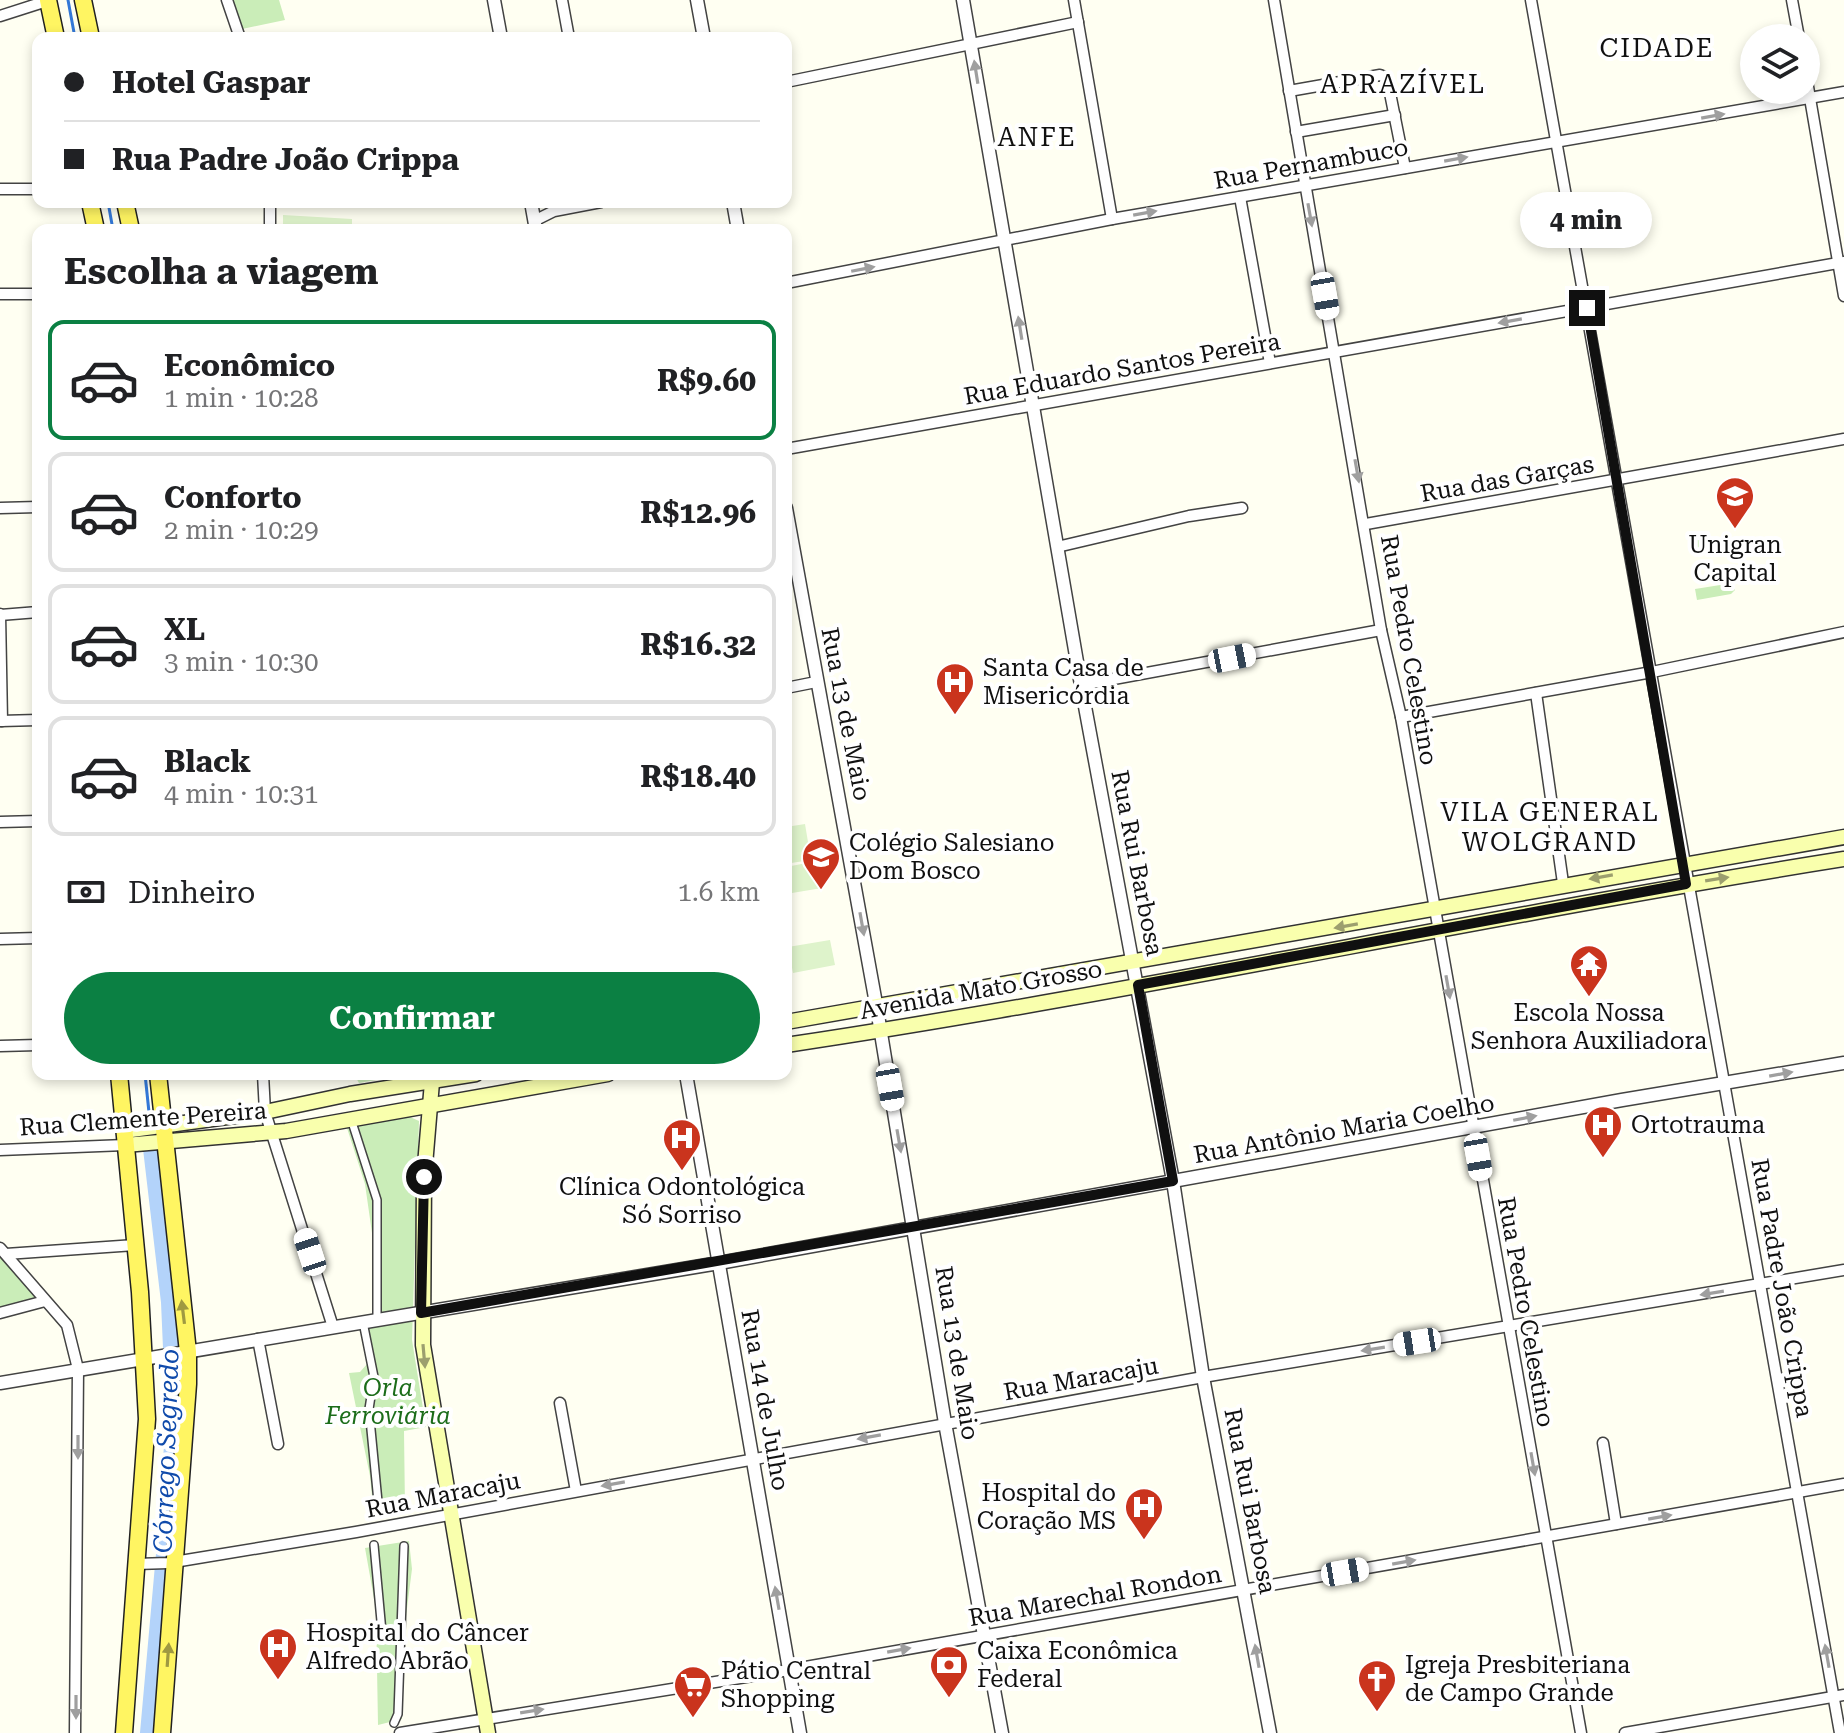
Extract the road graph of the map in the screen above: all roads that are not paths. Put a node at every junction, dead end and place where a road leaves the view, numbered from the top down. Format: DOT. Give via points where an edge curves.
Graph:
graph roads {
  1 [pos="49,0"];
  2 [pos="83,0"];
  3 [pos="227,0"];
  4 [pos="494,0"];
  5 [pos="562,0"];
  6 [pos="697,0"];
  7 [pos="963,0"];
  8 [pos="1074,0"];
  9 [pos="1274,0"];
  10 [pos="1531,0"];
  11 [pos="1792,0"];
  12 [pos="0,16"];
  13 [pos="1078,22"];
  14 [pos="1796,24"];
  15 [pos="55,32"];
  16 [pos="90,32"];
  17 [pos="238,32"];
  18 [pos="500,32"];
  19 [pos="568,32"];
  20 [pos="703,32"];
  21 [pos="971,43"];
  22 [pos="792,81"];
  23 [pos="1289,91"];
  24 [pos="1844,92"];
  25 [pos="1820,97"];
  26 [pos="1780,104"];
  27 [pos="1811,104"];
  28 [pos="1395,115"];
  29 [pos="1296,132"];
  30 [pos="1556,142"];
  31 [pos="1405,168"];
  32 [pos="1305,185"];
  33 [pos="0,189"];
  34 [pos="32,189"];
  35 [pos="1240,197"];
  36 [pos="570,208"];
  37 [pos="1112,219"];
  38 [pos="536,224"];
  39 [pos="1005,239"];
  40 [pos="1841,263"];
  41 [pos="792,282"];
  42 [pos="0,294"];
  43 [pos="32,294"];
  44 [pos="1844,296"];
  45 [pos="1587,308"];
  46 [pos="1335,352"];
  47 [pos="1270,363"];
  48 [pos="1033,405"];
  49 [pos="1844,439"];
  50 [pos="792,448"];
  51 [pos="1618,479"];
  52 [pos="32,507"];
  53 [pos="0,508"];
  54 [pos="1242,508"];
  55 [pos="1366,524"];
  56 [pos="792,543"];
  57 [pos="1057,547"];
  58 [pos="32,612"];
  59 [pos="0,614"];
  60 [pos="1381,630"];
  61 [pos="1844,632"];
  62 [pos="1652,672"];
  63 [pos="816,682"];
  64 [pos="1081,685"];
  65 [pos="792,687"];
  66 [pos="1536,693"];
  67 [pos="1401,717"];
  68 [pos="32,720"];
  69 [pos="1,721"];
  70 [pos="32,821"];
  71 [pos="0,822"];
  72 [pos="1844,837"];
  73 [pos="1844,859"];
  74 [pos="1684,862"];
  75 [pos="1563,883"];
  76 [pos="1686,884"];
  77 [pos="1557,905"];
  78 [pos="1434,910"];
  79 [pos="1438,932"];
  80 [pos="32,938"];
  81 [pos="0,939"];
  82 [pos="1134,963"];
  83 [pos="1138,985"];
  84 [pos="877,1009"];
  85 [pos="792,1021"];
  86 [pos="881,1030"];
  87 [pos="792,1044"];
  88 [pos="32,1045"];
  89 [pos="0,1046"];
  90 [pos="1844,1063"];
  91 [pos="120,1080"];
  92 [pos="158,1080"];
  93 [pos="263,1080"];
  94 [pos="421,1080"];
  95 [pos="432,1080"];
  96 [pos="572,1080"];
  97 [pos="687,1080"];
  98 [pos="1725,1084"];
  99 [pos="429,1104"];
  100 [pos="265,1112"];
  101 [pos="351,1117"];
  102 [pos="157,1128"];
  103 [pos="1473,1128"];
  104 [pos="273,1132"];
  105 [pos="129,1138"];
  106 [pos="158,1144"];
  107 [pos="0,1150"];
  108 [pos="1173,1181"];
  109 [pos="914,1228"];
  110 [pos="135,1245"];
  111 [pos="3,1251"];
  112 [pos="719,1263"];
  113 [pos="1844,1270"];
  114 [pos="1761,1285"];
  115 [pos="45,1301"];
  116 [pos="0,1313"];
  117 [pos="421,1313"];
  118 [pos="377,1320"];
  119 [pos="363,1322"];
  120 [pos="333,1327"];
  121 [pos="1508,1327"];
  122 [pos="258,1339"];
  123 [pos="181,1353"];
  124 [pos="149,1358"];
  125 [pos="78,1369"];
  126 [pos="1203,1377"];
  127 [pos="0,1383"];
  128 [pos="560,1403"];
  129 [pos="945,1423"];
  130 [pos="1603,1443"];
  131 [pos="278,1444"];
  132 [pos="753,1459"];
  133 [pos="1844,1484"];
  134 [pos="576,1491"];
  135 [pos="1798,1492"];
  136 [pos="379,1512"];
  137 [pos="450,1514"];
  138 [pos="1616,1524"];
  139 [pos="1546,1537"];
  140 [pos="374,1545"];
  141 [pos="404,1546"];
  142 [pos="172,1562"];
  143 [pos="140,1564"];
  144 [pos="1245,1590"];
  145 [pos="382,1632"];
  146 [pos="985,1635"];
  147 [pos="789,1670"];
  148 [pos="1839,1696"];
  149 [pos="487,1726"];
  150 [pos="397,1728"];
  151 [pos="75,1733"];
  152 [pos="124,1733"];
  153 [pos="162,1733"];
  154 [pos="800,1733"];
  155 [pos="1002,1733"];
  156 [pos="1270,1733"];
  157 [pos="1581,1733"];
  158 [pos="1625,1733"];
  159 [pos="1840,1733"];
  1 -- 12 [label="street"];
  1 -- 15 [label="main road"];
  2 -- 16 [label="main road"];
  3 -- 17 [label="street"];
  4 -- 18 [label="street"];
  5 -- 19 [label="street"];
  6 -- 20 [label="street"];
  7 -- 21 [label="street, Rua Rui Barbosa"];
  8 -- 13 [label="street"];
  9 -- 23 [label="street, Rua Pedro Celestino"];
  10 -- 30 [label="street, Rua Padre João Crippa"];
  11 -- 14 [label="street"];
  13 -- 21 [label="street"];
  13 -- 37 [label="street"];
  21 -- 22 [label="street"];
  39 -- 21 [label="street, Rua Rui Barbosa, one-way"];
  23 -- 28 [label="street" via="1380,75 1387,78"];
  23 -- 29 [label="street, Rua Pedro Celestino"];
  24 -- 25 [label="street, Rua Pernambuco"];
  30 -- 26 [label="street, Rua Pernambuco, one-way"];
  27 -- 40 [label="street"];
  28 -- 29 [label="street"];
  28 -- 31 [label="street"];
  29 -- 32 [label="street, Rua Pedro Celestino"];
  31 -- 30 [label="street, Rua Pernambuco, one-way"];
  30 -- 45 [label="street, Rua Padre João Crippa"];
  31 -- 32 [label="street, Rua Pernambuco"];
  32 -- 35 [label="street, Rua Pernambuco"];
  32 -- 46 [label="street, Rua Pedro Celestino, one-way"];
  33 -- 34 [label="street"];
  37 -- 35 [label="street, Rua Pernambuco, one-way"];
  35 -- 47 [label="street"];
  36 -- 38 [label="street" via="554,211"];
  37 -- 39 [label="street, Rua Pernambuco"];
  41 -- 39 [label="street, Rua Pernambuco, one-way"];
  48 -- 39 [label="street, Rua Rui Barbosa, one-way"];
  40 -- 44 [label="street"];
  40 -- 45 [label="street, Rua Eduardo Santos Pereira"];
  42 -- 43 [label="street"];
  45 -- 46 [label="street, Rua Eduardo Santos Pereira, one-way"];
  45 -- 51 [label="street, Rua Padre João Crippa"];
  46 -- 47 [label="street, Rua Eduardo Santos Pereira"];
  46 -- 55 [label="street, Rua Pedro Celestino, one-way"];
  47 -- 48 [label="street, Rua Eduardo Santos Pereira"];
  48 -- 50 [label="street, Rua Eduardo Santos Pereira"];
  48 -- 57 [label="street, Rua Rui Barbosa"];
  49 -- 51 [label="street, Rua das Garças"];
  51 -- 55 [label="street, Rua das Garças"];
  51 -- 62 [label="street, Rua Padre João Crippa"];
  52 -- 53 [label="street"];
  54 -- 57 [label="street"];
  55 -- 60 [label="street, Rua Pedro Celestino"];
  56 -- 63 [label="street, Rua 13 de Maio"];
  57 -- 64 [label="street, Rua Rui Barbosa"];
  58 -- 59 [label="street"];
  59 -- 69 [label="street"];
  60 -- 64 [label="street"];
  60 -- 67 [label="street, Rua Pedro Celestino"];
  61 -- 62 [label="street"];
  62 -- 66 [label="street"];
  62 -- 74 [label="street, Rua Padre João Crippa"];
  63 -- 65 [label="street"];
  63 -- 84 [label="street, Rua 13 de Maio, one-way"];
  64 -- 82 [label="street, Rua Rui Barbosa"];
  66 -- 67 [label="street"];
  66 -- 75 [label="street"];
  67 -- 78 [label="street, Rua Pedro Celestino"];
  68 -- 69 [label="street"];
  70 -- 71 [label="street"];
  72 -- 74 [label="main road, Avenida Mato Grosso"];
  76 -- 73 [label="main road, Avenida Mato Grosso, one-way"];
  74 -- 75 [label="main road, Avenida Mato Grosso, one-way"];
  74 -- 76 [label="street, Rua Padre João Crippa"];
  75 -- 77 [label="main road"];
  75 -- 78 [label="main road, Avenida Mato Grosso"];
  76 -- 77 [label="main road, Avenida Mato Grosso"];
  76 -- 98 [label="street, Rua Padre João Crippa"];
  77 -- 79 [label="main road, Avenida Mato Grosso"];
  78 -- 79 [label="street, Rua Pedro Celestino"];
  78 -- 82 [label="main road, Avenida Mato Grosso, one-way"];
  79 -- 83 [label="main road, Avenida Mato Grosso"];
  79 -- 103 [label="street, Rua Pedro Celestino, one-way"];
  80 -- 81 [label="street"];
  82 -- 83 [label="street, Rua Rui Barbosa"];
  82 -- 84 [label="main road, Avenida Mato Grosso"];
  83 -- 86 [label="main road, Avenida Mato Grosso"];
  83 -- 108 [label="street, Rua Rui Barbosa"];
  84 -- 85 [label="main road, Avenida Mato Grosso"];
  84 -- 86 [label="street, Rua 13 de Maio"];
  86 -- 87 [label="main road, Avenida Mato Grosso"];
  86 -- 109 [label="street, Rua 13 de Maio, one-way"];
  88 -- 89 [label="street"];
  98 -- 90 [label="street, Rua Antônio Maria Coelho, one-way"];
  91 -- 105 [label="main road"];
  92 -- 102 [label="main road"];
  93 -- 100 [label="street"];
  94 -- 100 [label="main road, Rua Clemente Pereira"];
  95 -- 99 [label="main road"];
  96 -- 99 [label="main road"];
  97 -- 112 [label="street, Rua 14 de Julho"];
  103 -- 98 [label="street, Rua Antônio Maria Coelho, one-way"];
  98 -- 114 [label="street, Rua Padre João Crippa"];
  99 -- 101 [label="main road, Rua Clemente Pereira"];
  99 -- 117 [label="main road"];
  100 -- 102 [label="main road, Rua Clemente Pereira"];
  100 -- 104 [label="street"];
  101 -- 104 [label="main road, Rua Clemente Pereira"];
  101 -- 118 [label="street" via="377,1200"];
  102 -- 105 [label="main road, Rua Clemente Pereira"];
  102 -- 106 [label="main road"];
  103 -- 108 [label="street, Rua Antônio Maria Coelho"];
  103 -- 121 [label="street, Rua Pedro Celestino"];
  104 -- 106 [label="main road, Rua Clemente Pereira"];
  104 -- 120 [label="street"];
  105 -- 106 [label="main road, Rua Clemente Pereira"];
  105 -- 107 [label="street, Rua Clemente Pereira"];
  105 -- 110 [label="main road"];
  123 -- 106 [label="main road, one-way"];
  108 -- 109 [label="street, Rua Antônio Maria Coelho"];
  108 -- 126 [label="street, Rua Rui Barbosa"];
  109 -- 112 [label="street, Rua Antônio Maria Coelho"];
  109 -- 129 [label="street, Rua 13 de Maio"];
  110 -- 111 [label="street"];
  110 -- 124 [label="main road"];
  111 -- 115 [label="street"];
  112 -- 117 [label="street, Rua Antônio Maria Coelho"];
  112 -- 132 [label="street, Rua 14 de Julho"];
  113 -- 114 [label="street, Rua Maracaju"];
  114 -- 121 [label="street, Rua Maracaju, one-way"];
  114 -- 135 [label="street, Rua Padre João Crippa"];
  115 -- 116 [label="street"];
  115 -- 125 [label="street" via="67,1325"];
  117 -- 118 [label="street, Rua Antônio Maria Coelho"];
  117 -- 137 [label="main road, one-way" via="425,1374"];
  118 -- 119 [label="street, Rua Antônio Maria Coelho"];
  119 -- 120 [label="street, Rua Antônio Maria Coelho"];
  119 -- 136 [label="street" via="374,1377 369,1409"];
  120 -- 122 [label="street, Rua Antônio Maria Coelho"];
  121 -- 126 [label="street, Rua Maracaju, one-way"];
  121 -- 139 [label="street, Rua Pedro Celestino, one-way"];
  122 -- 123 [label="street, Rua Antônio Maria Coelho"];
  122 -- 131 [label="street"];
  123 -- 124 [label="street, Rua Antônio Maria Coelho"];
  123 -- 142 [label="main road" via="187,1415"];
  124 -- 125 [label="street, Rua Antônio Maria Coelho"];
  124 -- 143 [label="main road"];
  125 -- 127 [label="street, Rua Antônio Maria Coelho"];
  125 -- 151 [label="street, one-way"];
  126 -- 129 [label="street, Rua Maracaju"];
  126 -- 144 [label="street, Rua Rui Barbosa"];
  128 -- 134 [label="street"];
  129 -- 132 [label="street, Rua Maracaju, one-way"];
  129 -- 146 [label="street, Rua 13 de Maio"];
  130 -- 138 [label="street"];
  132 -- 134 [label="street, Rua Maracaju, one-way"];
  147 -- 132 [label="street, Rua 14 de Julho, one-way"];
  133 -- 135 [label="street, Rua Marechal Rondon"];
  134 -- 137 [label="street, Rua Maracaju"];
  138 -- 135 [label="street, Rua Marechal Rondon, one-way"];
  148 -- 135 [label="street, Rua Padre João Crippa, one-way"];
  137 -- 142 [label="street, Rua Maracaju"];
  137 -- 149 [label="main road"];
  138 -- 139 [label="street, Rua Marechal Rondon"];
  144 -- 139 [label="street, Rua Marechal Rondon, one-way"];
  139 -- 157 [label="street, Rua Pedro Celestino"];
  140 -- 145 [label="street"];
  141 -- 150 [label="street"];
  142 -- 143 [label="street, Rua Maracaju"];
  153 -- 142 [label="main road, one-way"];
  143 -- 152 [label="main road"];
  144 -- 146 [label="street, Rua Marechal Rondon"];
  156 -- 144 [label="street, Rua Rui Barbosa, one-way"];
  147 -- 146 [label="street, Rua Marechal Rondon, one-way"];
  146 -- 155 [label="street, Rua 13 de Maio"];
  149 -- 147 [label="street, Rua Marechal Rondon, one-way"];
  147 -- 154 [label="street, Rua 14 de Julho"];
  148 -- 158 [label="street"];
  148 -- 159 [label="street, Rua Padre João Crippa"];
  149 -- 150 [label="street, Rua Marechal Rondon"];
}
